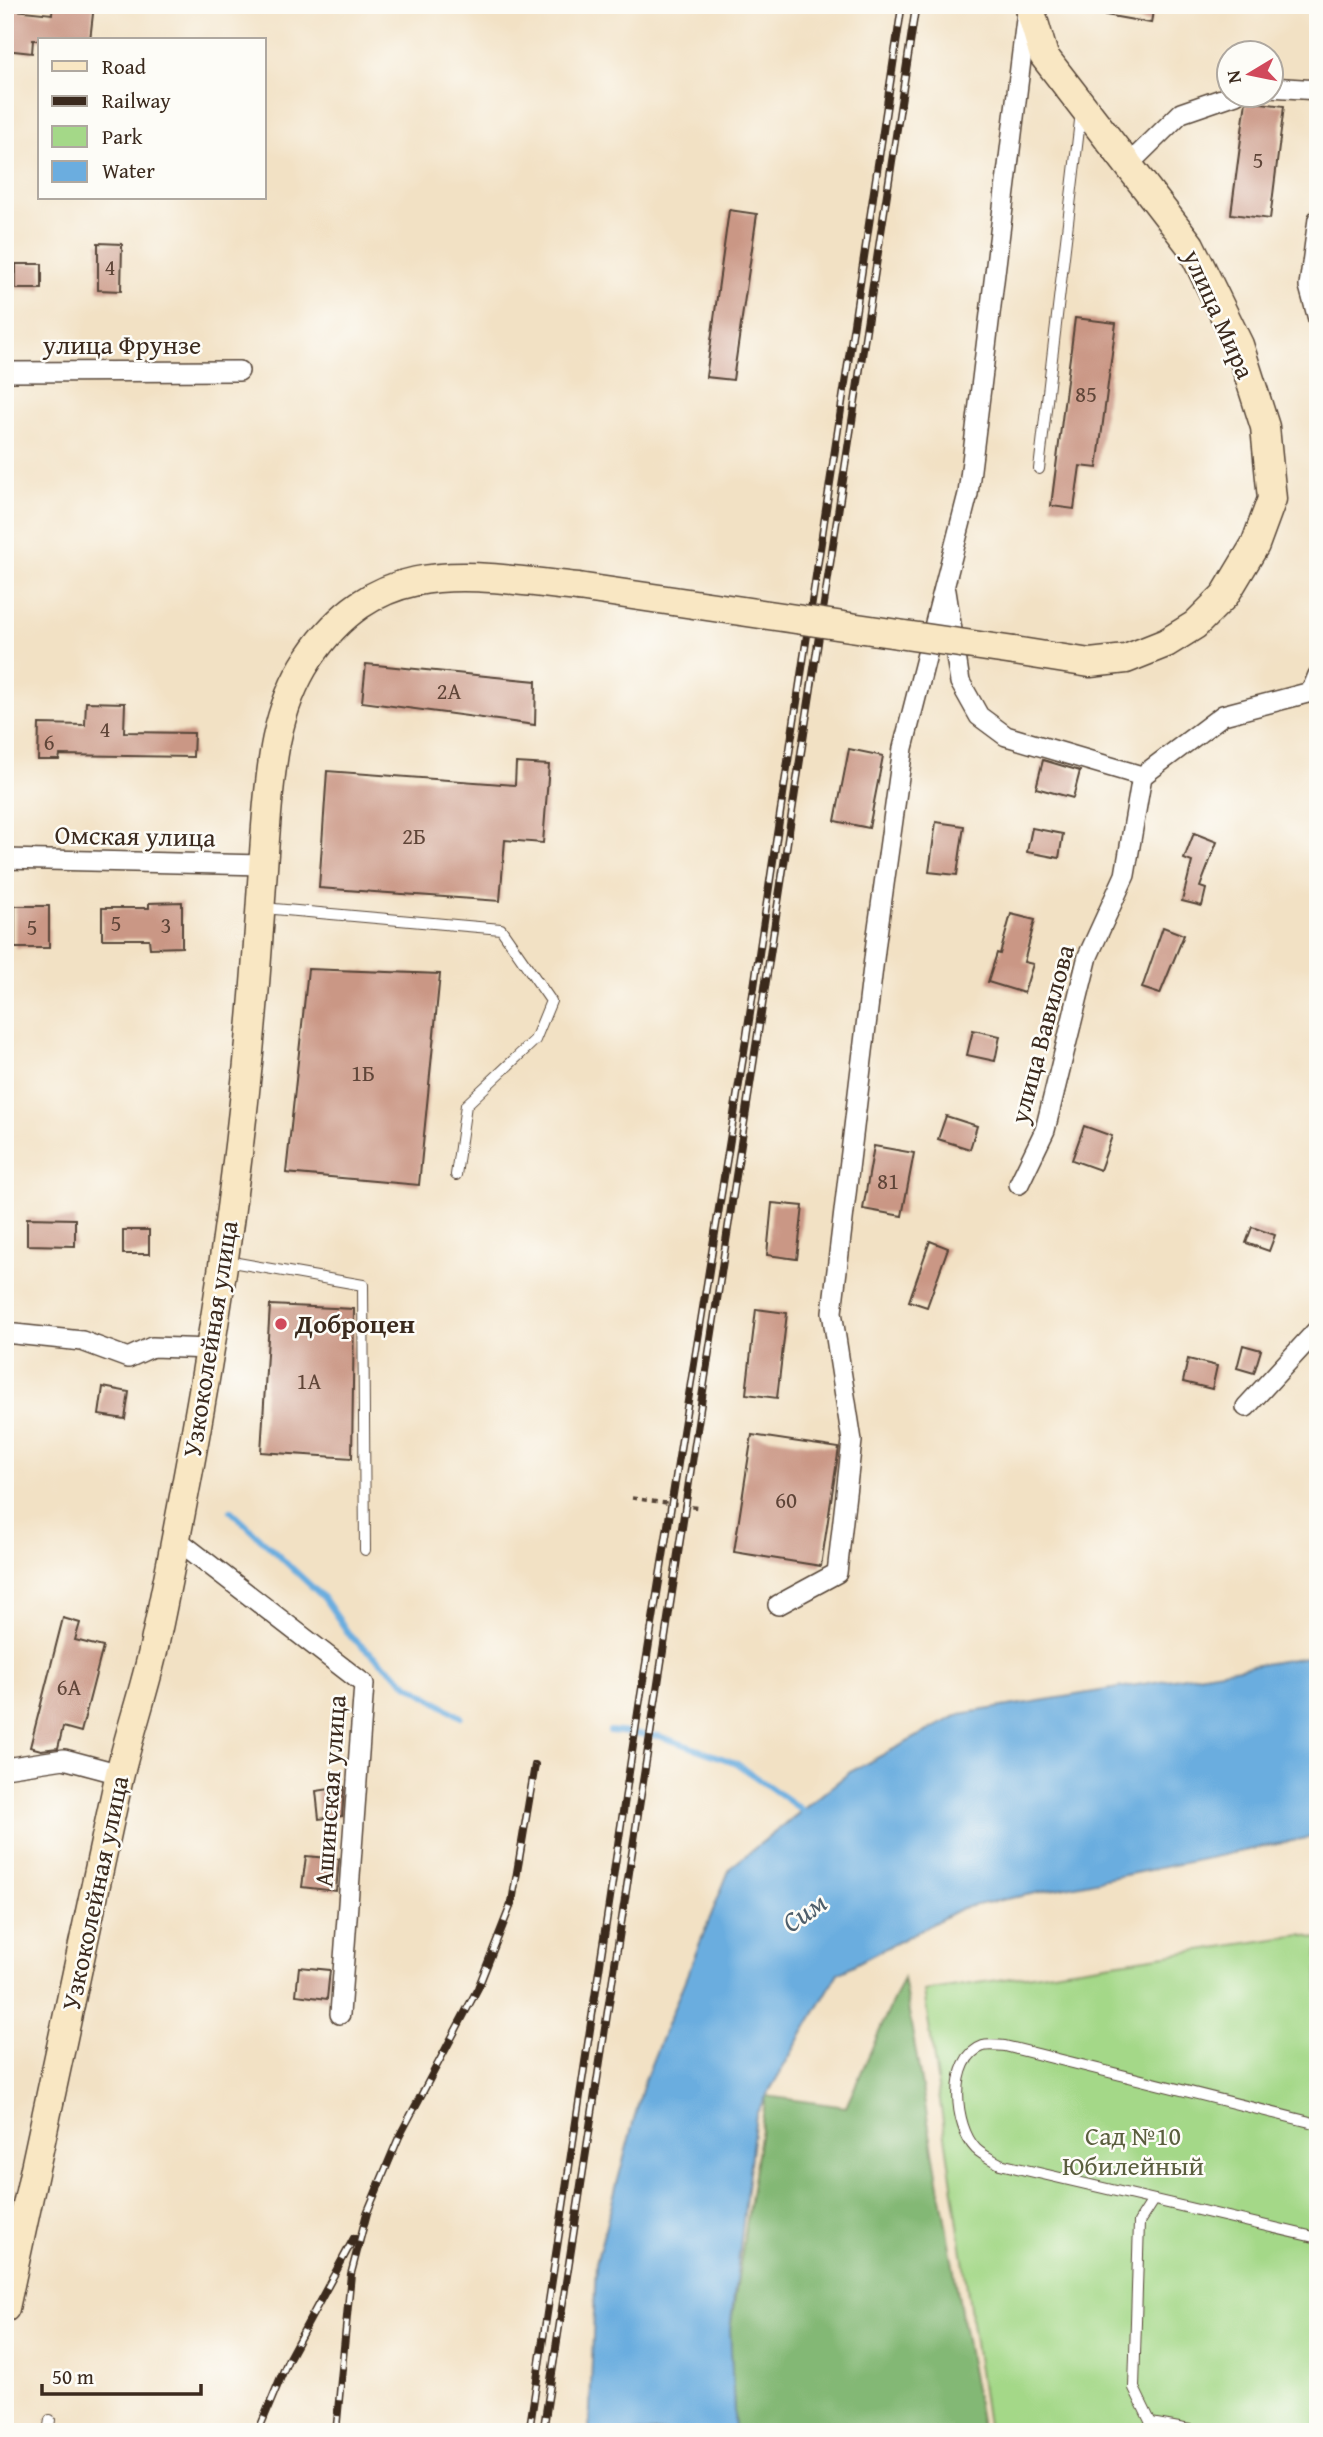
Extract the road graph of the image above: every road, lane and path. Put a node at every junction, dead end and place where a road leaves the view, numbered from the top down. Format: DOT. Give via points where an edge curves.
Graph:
graph roads {
  1 [pos="1028,5"];
  2 [pos="1284,88"];
  3 [pos="1318,90"];
  4 [pos="1214,102"];
  5 [pos="1082,107"];
  6 [pos="1129,164"];
  7 [pos="1318,219"];
  8 [pos="1318,319"];
  9 [pos="239,371"];
  10 [pos="5,372"];
  11 [pos="1039,469"];
  12 [pos="945,583"];
  13 [pos="578,587"];
  14 [pos="1315,687"];
  15 [pos="1142,776"];
  16 [pos="5,859"];
  17 [pos="263,865"];
  18 [pos="259,908"];
  19 [pos="456,1175"];
  20 [pos="1019,1184"];
  21 [pos="226,1261"];
  22 [pos="1318,1329"];
  23 [pos="5,1333"];
  24 [pos="212,1349"];
  25 [pos="1246,1407"];
  26 [pos="632,1498"];
  27 [pos="700,1508"];
  28 [pos="175,1538"];
  29 [pos="365,1550"];
  30 [pos="778,1605"];
  31 [pos="5,1768"];
  32 [pos="120,1774"];
  33 [pos="341,2014"];
  34 [pos="1318,2124"];
  35 [pos="1153,2200"];
  36 [pos="1318,2238"];
  37 [pos="5,2308"];
  38 [pos="50,2420"];
  39 [pos="1149,2427"];
  40 [pos="47,2432"];
  41 [pos="1201,2432"];
  1 -- 5 [label="street, улица Мира" via="1044,56"];
  1 -- 12 [label="street" via="968,494"];
  2 -- 3 [label="street"];
  4 -- 6 [label="street" via="1181,113"];
  5 -- 6 [label="street, улица Мира"];
  5 -- 11 [label="lane"];
  6 -- 13 [label="street, улица Мира, bridge" via="1190,245 1239,345 1265,427 1272,499 1255,545 1225,595 1195,625 1126,659 1090,663"];
  7 -- 8 [label="street" via="1309,286"];
  9 -- 10 [label="street, улица Фрунзе"];
  12 -- 15 [label="street" via="960,682 979,716 1006,736"];
  12 -- 30 [label="street" via="903,748 832,1312 852,1441 837,1573"];
  13 -- 17 [label="street, Узкоколейная улица" via="492,577 432,576 374,594 329,631 289,689 271,758"];
  14 -- 15 [label="street" via="1223,715"];
  15 -- 20 [label="street, улица Вавилова" via="1125,875 1088,956 1045,1130"];
  16 -- 17 [label="street, Омская улица"];
  17 -- 18 [label="street, Узкоколейная улица"];
  18 -- 19 [label="lane" via="501,929 551,1001 535,1040 467,1105"];
  18 -- 21 [label="street, Узкоколейная улица"];
  21 -- 24 [label="street, Узкоколейная улица"];
  21 -- 29 [label="lane" via="363,1285"];
  22 -- 25 [label="street"];
  23 -- 24 [label="street" via="82,1341 128,1357 152,1347"];
  24 -- 28 [label="street, Узкоколейная улица"];
  26 -- 27 [label="path"];
  28 -- 32 [label="street, Узкоколейная улица" via="153,1652"];
  28 -- 33 [label="street, Ашинская улица" via="364,1684"];
  31 -- 32 [label="street" via="64,1759"];
  32 -- 37 [label="street, Узкоколейная улица"];
  34 -- 35 [label="lane" via="1005,2046 984,2045 967,2057 960,2077 960,2108 965,2131 977,2150 1000,2164"];
  35 -- 36 [label="lane"];
  35 -- 39 [label="lane" via="1139,2222 1135,2388"];
  38 -- 40 [label="lane"];
  39 -- 41 [label="lane"];
}
